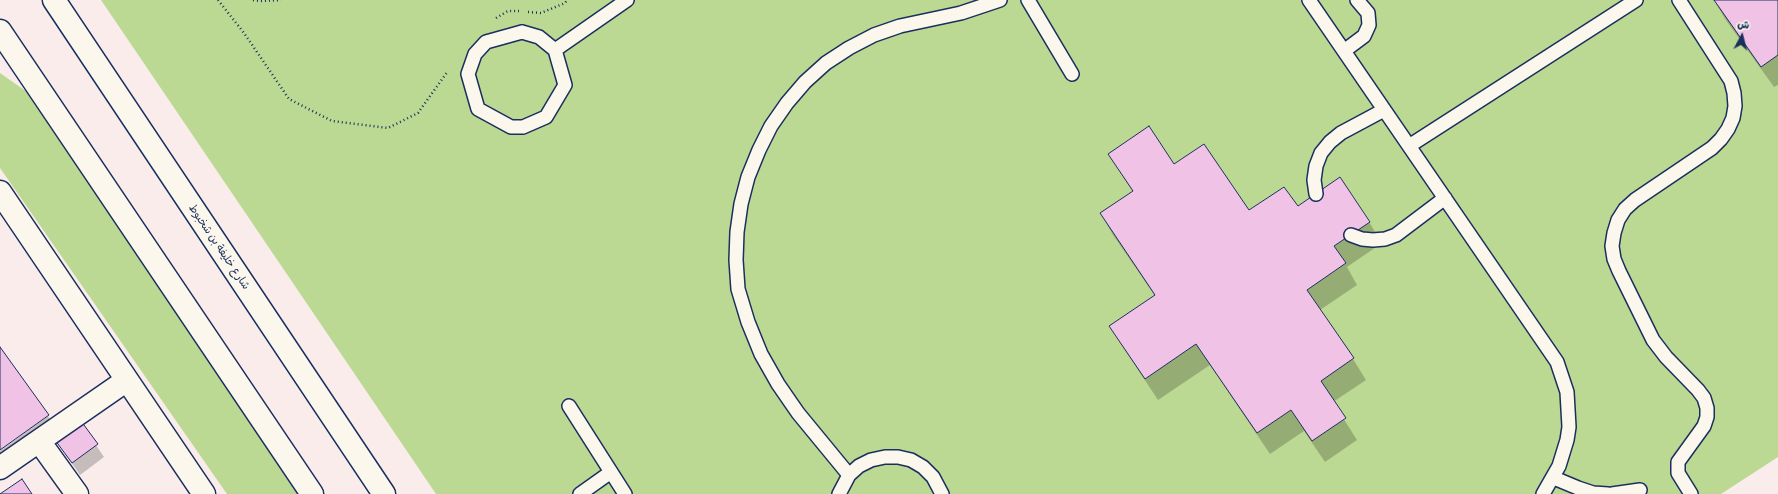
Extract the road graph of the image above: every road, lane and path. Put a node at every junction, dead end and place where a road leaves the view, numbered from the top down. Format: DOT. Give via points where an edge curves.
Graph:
graph roads {
  1 [pos="54,0"];
  2 [pos="218,0"];
  3 [pos="253,0"];
  4 [pos="281,0"];
  5 [pos="567,0"];
  6 [pos="627,0"];
  7 [pos="1000,0"];
  8 [pos="1028,0"];
  9 [pos="1309,0"];
  10 [pos="1357,0"];
  11 [pos="1636,0"];
  12 [pos="1679,0"];
  13 [pos="494,18"];
  14 [pos="0,31"];
  15 [pos="555,50"];
  16 [pos="1344,51"];
  17 [pos="452,65"];
  18 [pos="1072,74"];
  19 [pos="1384,110"];
  20 [pos="1409,146"];
  21 [pos="0,192"];
  22 [pos="1316,194"];
  23 [pos="1445,198"];
  24 [pos="1351,235"];
  25 [pos="127,380"];
  26 [pos="569,406"];
  27 [pos="39,441"];
  28 [pos="0,468"];
  29 [pos="611,472"];
  30 [pos="849,475"];
  31 [pos="1554,478"];
  32 [pos="1640,490"];
  33 [pos="77,494"];
  34 [pos="204,494"];
  35 [pos="312,494"];
  36 [pos="384,494"];
  37 [pos="580,494"];
  38 [pos="625,494"];
  39 [pos="839,494"];
  40 [pos="942,494"];
  41 [pos="1543,494"];
  42 [pos="1608,494"];
  43 [pos="1612,494"];
  44 [pos="1691,494"];
  1 -- 36 [label="main road, شارع خليفة بن شخبوط"];
  2 -- 17 [label="path" via="289,98 332,121 388,128 418,113"];
  3 -- 4 [label="path"];
  5 -- 13 [label="path" via="541,13 508,11"];
  6 -- 15 [label="lane"];
  7 -- 30 [label="lane" via="968,11 900,26 874,35 826,63 787,103 768,132 748,176 739,218 736,260 738,289 748,322 761,354 778,384 798,413"];
  8 -- 18 [label="lane"];
  9 -- 16 [label="lane"];
  10 -- 16 [label="lane" via="1368,13 1369,25 1364,36"];
  11 -- 20 [label="lane"];
  12 -- 44 [label="lane" via="1731,81 1735,106 1733,118 1721,140 1625,209 1618,220 1612,246 1619,271 1653,340 1704,398 1707,408 1704,426 1678,462 1678,473"];
  14 -- 35 [label="main road"];
  15 -- 15 [label="lane" via="565,86 546,118 524,127 511,128 478,109 468,74 475,54 486,42 522,32 539,37"];
  16 -- 19 [label="lane"];
  19 -- 20 [label="lane"];
  19 -- 22 [label="lane" via="1341,133 1321,153 1314,180"];
  20 -- 23 [label="lane"];
  21 -- 25 [label="main road"];
  23 -- 24 [label="lane" via="1396,235 1374,240"];
  23 -- 31 [label="lane" via="1552,352 1561,372 1567,392 1568,426 1564,453"];
  25 -- 27 [label="main road"];
  25 -- 34 [label="main road"];
  26 -- 29 [label="lane"];
  27 -- 28 [label="main road"];
  27 -- 33 [label="main road"];
  29 -- 37 [label="lane"];
  29 -- 38 [label="lane"];
  30 -- 39 [label="lane"];
  30 -- 40 [label="lane" via="871,460 898,457 911,460 923,467 933,477"];
  31 -- 41 [label="lane"];
  31 -- 42 [label="lane" via="1593,493"];
  32 -- 43 [label="lane"];
}
